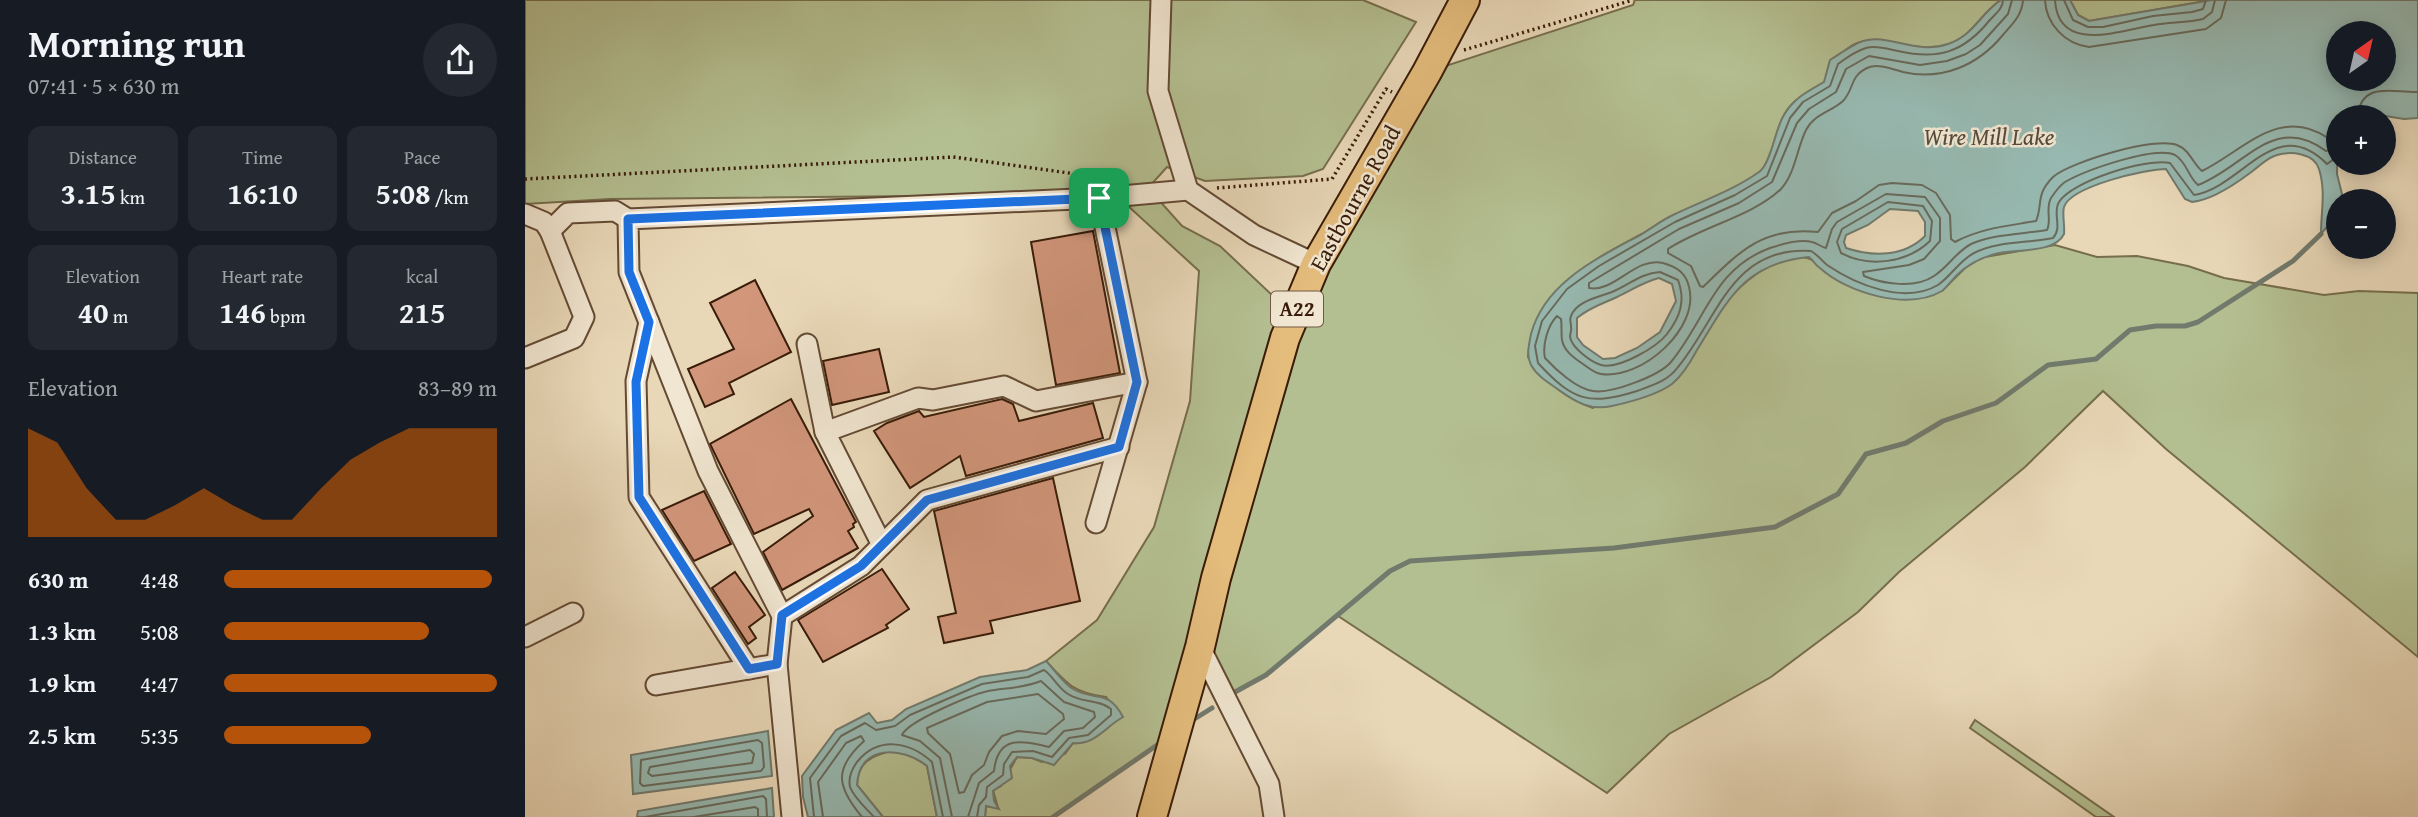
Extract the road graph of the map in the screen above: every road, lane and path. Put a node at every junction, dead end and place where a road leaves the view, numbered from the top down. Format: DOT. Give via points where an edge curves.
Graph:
graph roads {
  1 [pos="1161,0"];
  2 [pos="1465,0"];
  3 [pos="1633,0"];
  4 [pos="1434,59"];
  5 [pos="1105,178"];
  6 [pos="525,179"];
  7 [pos="1313,180"];
  8 [pos="1188,190"];
  9 [pos="1099,198"];
  10 [pos="525,214"];
  11 [pos="628,219"];
  12 [pos="550,231"];
  13 [pos="1316,264"];
  14 [pos="649,322"];
  15 [pos="807,344"];
  16 [pos="525,358"];
  17 [pos="1137,382"];
  18 [pos="825,432"];
  19 [pos="1119,447"];
  20 [pos="1096,523"];
  21 [pos="882,545"];
  22 [pos="573,613"];
  23 [pos="782,615"];
  24 [pos="525,637"];
  25 [pos="1200,647"];
  26 [pos="777,664"];
  27 [pos="749,669"];
  28 [pos="656,685"];
  29 [pos="792,817"];
  30 [pos="1153,817"];
  31 [pos="1274,817"];
  1 -- 8 [label="street" via="1158,91"];
  2 -- 4 [label="highway, Eastbourne Road / A22"];
  3 -- 4 [label="path"];
  4 -- 13 [label="highway, Eastbourne Road / A22"];
  5 -- 6 [label="path" via="953,156"];
  7 -- 8 [label="path"];
  8 -- 9 [label="street"];
  8 -- 13 [label="street" via="1254,235"];
  9 -- 11 [label="street"];
  9 -- 17 [label="street"];
  10 -- 12 [label="street" via="544,222"];
  11 -- 12 [label="street" via="615,211 568,213"];
  11 -- 14 [label="street" via="629,272"];
  12 -- 16 [label="street" via="584,317 575,338"];
  13 -- 25 [label="highway, Eastbourne Road / A22" via="1285,338"];
  14 -- 23 [label="street" via="708,471"];
  14 -- 27 [label="street" via="636,382 639,497"];
  15 -- 18 [label="street"];
  17 -- 18 [label="street" via="1036,401 1004,386 933,400 918,398"];
  17 -- 19 [label="street"];
  18 -- 21 [label="street"];
  19 -- 20 [label="street"];
  19 -- 21 [label="street" via="927,500"];
  21 -- 23 [label="street" via="861,566"];
  22 -- 24 [label="street"];
  23 -- 26 [label="street"];
  25 -- 30 [label="highway, A22"];
  25 -- 31 [label="street" via="1269,784"];
  26 -- 27 [label="street"];
  26 -- 29 [label="street"];
  27 -- 28 [label="street"];
}
